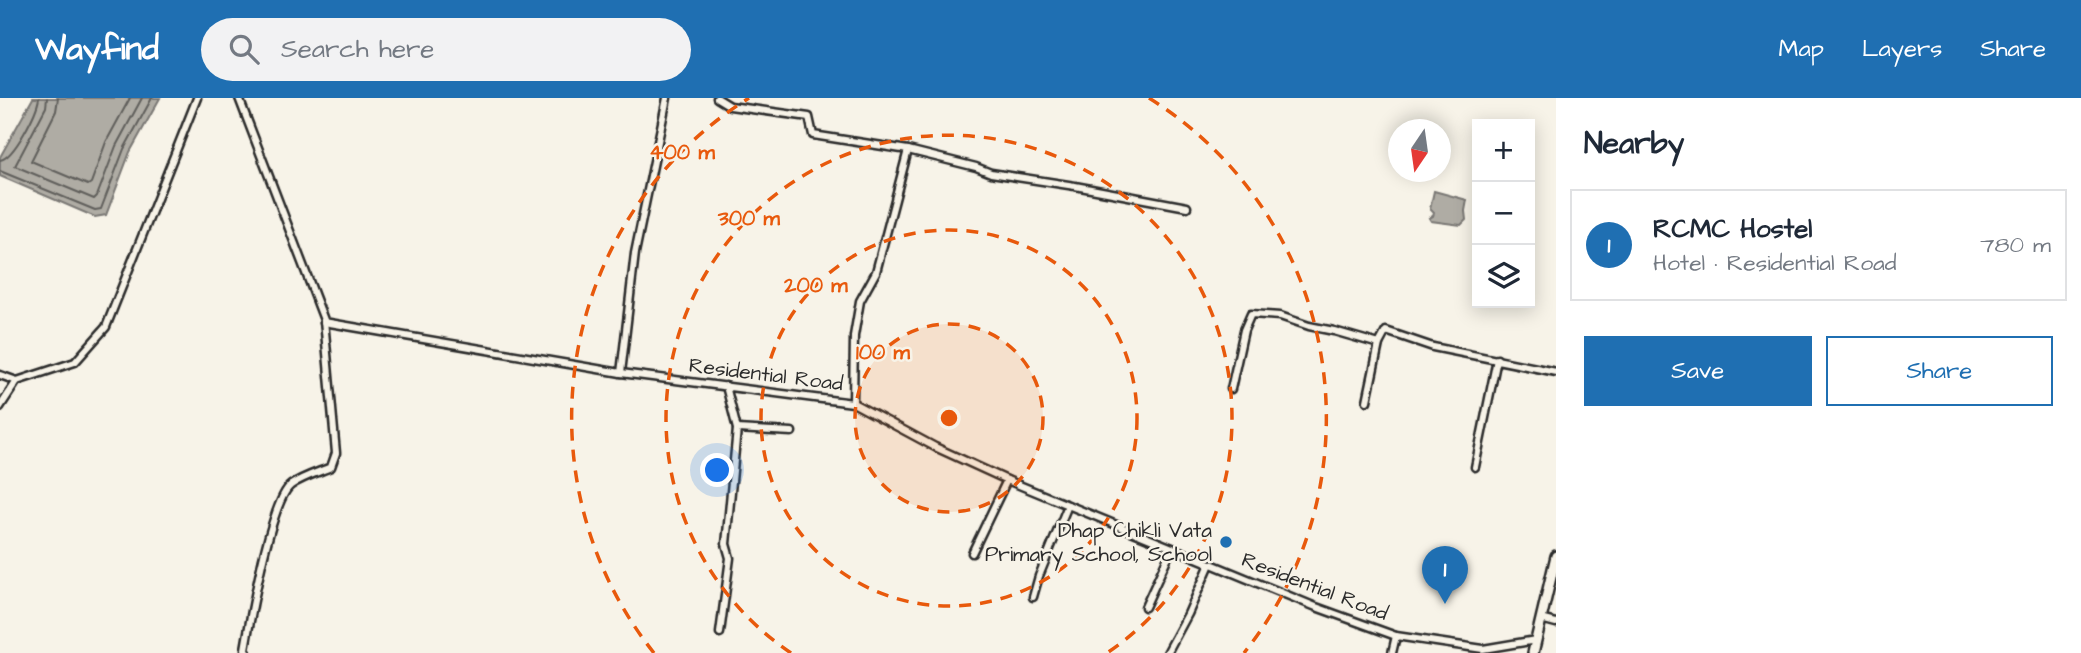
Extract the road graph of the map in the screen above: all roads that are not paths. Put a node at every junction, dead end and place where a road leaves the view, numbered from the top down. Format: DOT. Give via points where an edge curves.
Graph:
graph roads {
  1 [pos="197,98"];
  2 [pos="239,98"];
  3 [pos="667,98"];
  4 [pos="718,98"];
  5 [pos="908,150"];
  6 [pos="1186,207"];
  7 [pos="324,322"];
  8 [pos="1379,344"];
  9 [pos="1497,359"];
  10 [pos="1556,372"];
  11 [pos="621,373"];
  12 [pos="0,375"];
  13 [pos="17,381"];
  14 [pos="726,386"];
  15 [pos="1231,389"];
  16 [pos="1367,401"];
  17 [pos="853,403"];
  18 [pos="0,407"];
  19 [pos="737,429"];
  20 [pos="792,432"];
  21 [pos="1475,467"];
  22 [pos="1007,480"];
  23 [pos="1068,505"];
  24 [pos="1171,548"];
  25 [pos="972,553"];
  26 [pos="1556,556"];
  27 [pos="1210,564"];
  28 [pos="1033,597"];
  29 [pos="1145,607"];
  30 [pos="1541,619"];
  31 [pos="1556,623"];
  32 [pos="720,633"];
  33 [pos="1396,636"];
  34 [pos="1536,640"];
  35 [pos="247,653"];
  36 [pos="1167,653"];
  37 [pos="1392,653"];
  38 [pos="1533,653"];
  1 -- 13 [label="street" via="106,327 75,362"];
  2 -- 7 [label="street"];
  3 -- 11 [label="street" via="635,253"];
  4 -- 5 [label="street" via="730,106 809,117 813,135"];
  5 -- 6 [label="street" via="991,173"];
  5 -- 17 [label="street" via="876,272 860,301 854,336"];
  7 -- 11 [label="street, Residential Road"];
  7 -- 35 [label="street" via="334,459 331,467 291,485 284,494 256,589"];
  8 -- 9 [label="street" via="1386,331 1433,347"];
  8 -- 15 [label="street" via="1280,316 1251,313"];
  8 -- 16 [label="street"];
  9 -- 10 [label="street"];
  9 -- 21 [label="street"];
  11 -- 14 [label="street, Residential Road"];
  12 -- 13 [label="street"];
  13 -- 18 [label="street"];
  14 -- 17 [label="street, Residential Road"];
  14 -- 19 [label="street"];
  17 -- 22 [label="street, Residential Road"];
  19 -- 20 [label="street"];
  19 -- 32 [label="street" via="726,544 730,558"];
  22 -- 23 [label="street, Residential Road"];
  22 -- 25 [label="street"];
  23 -- 24 [label="street, Residential Road"];
  23 -- 28 [label="street"];
  24 -- 27 [label="street, Residential Road"];
  24 -- 29 [label="street"];
  26 -- 30 [label="main road"];
  27 -- 33 [label="street, Residential Road"];
  27 -- 36 [label="street"];
  30 -- 31 [label="street"];
  30 -- 34 [label="main road"];
  33 -- 34 [label="street, Residential Road" via="1483,649"];
  33 -- 37 [label="street"];
  34 -- 38 [label="main road"];
}
